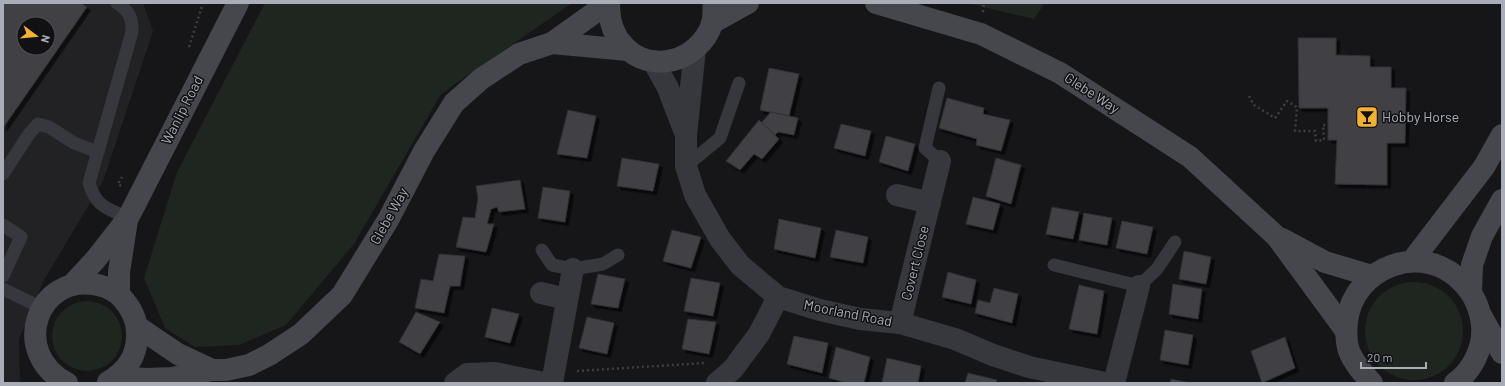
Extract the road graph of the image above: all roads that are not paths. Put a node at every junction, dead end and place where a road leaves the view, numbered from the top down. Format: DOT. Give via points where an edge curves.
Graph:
graph roads {
  1 [pos="117,3"];
  2 [pos="238,3"];
  3 [pos="608,3"];
  4 [pos="748,3"];
  5 [pos="876,3"];
  6 [pos="713,13"];
  7 [pos="552,43"];
  8 [pos="695,49"];
  9 [pos="628,50"];
  10 [pos="653,61"];
  11 [pos="739,83"];
  12 [pos="938,88"];
  13 [pos="686,135"];
  14 [pos="1502,135"];
  15 [pos="98,152"];
  16 [pos="940,160"];
  17 [pos="686,166"];
  18 [pos="3,174"];
  19 [pos="897,195"];
  20 [pos="1502,200"];
  21 [pos="930,203"];
  22 [pos="128,218"];
  23 [pos="3,225"];
  24 [pos="1277,237"];
  25 [pos="1175,242"];
  26 [pos="542,250"];
  27 [pos="618,255"];
  28 [pos="1412,261"];
  29 [pos="1054,265"];
  30 [pos="573,269"];
  31 [pos="3,276"];
  32 [pos="1372,276"];
  33 [pos="72,285"];
  34 [pos="1139,286"];
  35 [pos="3,289"];
  36 [pos="1471,291"];
  37 [pos="540,293"];
  38 [pos="119,294"];
  39 [pos="778,297"];
  40 [pos="567,299"];
  41 [pos="42,308"];
  42 [pos="1481,314"];
  43 [pos="900,324"];
  44 [pos="138,327"];
  45 [pos="1346,331"];
  46 [pos="1502,353"];
  47 [pos="212,370"];
  48 [pos="41,374"];
  49 [pos="1026,375"];
  50 [pos="1362,378"];
  51 [pos="550,379"];
  52 [pos="111,380"];
  53 [pos="67,383"];
  54 [pos="455,383"];
  55 [pos="717,383"];
  56 [pos="1105,383"];
  57 [pos="1114,383"];
  58 [pos="1455,383"];
  1 -- 15 [label="lane" via="126,9 132,20 132,32"];
  2 -- 22 [label="street, Wanlip Road"];
  3 -- 7 [label="street, Glebe Way"];
  3 -- 9 [label="street" via="609,20 616,36"];
  4 -- 6 [label="street"];
  5 -- 24 [label="street, Glebe Way" via="981,34 1060,73 1190,157"];
  6 -- 8 [label="street" via="706,37"];
  7 -- 9 [label="street, Glebe Way"];
  7 -- 47 [label="street, Glebe Way" via="519,54 481,79 454,103 342,295 301,334 269,355 249,365"];
  8 -- 10 [label="street" via="682,57 668,61"];
  8 -- 13 [label="street, Moorland Road"];
  9 -- 10 [label="street"];
  10 -- 13 [label="street, Moorland Road" via="668,88"];
  11 -- 17 [label="lane" via="720,138"];
  12 -- 16 [label="lane" via="924,148"];
  13 -- 17 [label="street, Moorland Road"];
  14 -- 28 [label="street" via="1484,167"];
  15 -- 18 [label="lane" via="38,124"];
  15 -- 22 [label="lane" via="89,183 92,193 99,203"];
  16 -- 21 [label="street, Covert Close"];
  17 -- 39 [label="street, Moorland Road" via="695,195 720,239 740,265"];
  19 -- 21 [label="street"];
  20 -- 36 [label="street" via="1477,250 1472,265"];
  21 -- 43 [label="street, Covert Close"];
  22 -- 33 [label="street, Wanlip Road"];
  22 -- 38 [label="street, Wanlip Road" via="119,272"];
  23 -- 31 [label="lane" via="21,237"];
  24 -- 32 [label="street, Glebe Way" via="1326,262"];
  24 -- 45 [label="street, Glebe Way"];
  25 -- 34 [label="lane" via="1157,269"];
  26 -- 30 [label="lane" via="552,265"];
  27 -- 30 [label="lane" via="603,264"];
  28 -- 32 [label="street" via="1391,265"];
  28 -- 36 [label="street" via="1434,264 1455,274"];
  29 -- 34 [label="lane"];
  30 -- 40 [label="street"];
  32 -- 45 [label="street" via="1358,291 1349,310"];
  33 -- 38 [label="street" via="88,283"];
  33 -- 41 [label="street" via="53,295"];
  34 -- 57 [label="street"];
  35 -- 41 [label="lane"];
  36 -- 42 [label="street"];
  37 -- 40 [label="street"];
  38 -- 44 [label="street" via="131,308"];
  39 -- 43 [label="street, Moorland Road" via="860,319"];
  39 -- 55 [label="street" via="759,334 733,370"];
  40 -- 51 [label="street"];
  41 -- 48 [label="street" via="36,321 35,339"];
  42 -- 46 [label="street"];
  42 -- 58 [label="street" via="1480,349 1472,365"];
  43 -- 49 [label="street, Moorland Road" via="955,339 993,355"];
  44 -- 47 [label="street, Glebe Way" via="178,354"];
  44 -- 52 [label="street" via="137,345 131,362"];
  45 -- 50 [label="street" via="1349,351"];
  47 -- 52 [label="street, Glebe Way" via="172,378"];
  48 -- 53 [label="street" via="56,377"];
  49 -- 56 [label="street, Moorland Road"];
  51 -- 54 [label="street" via="495,373 467,374"];
}
